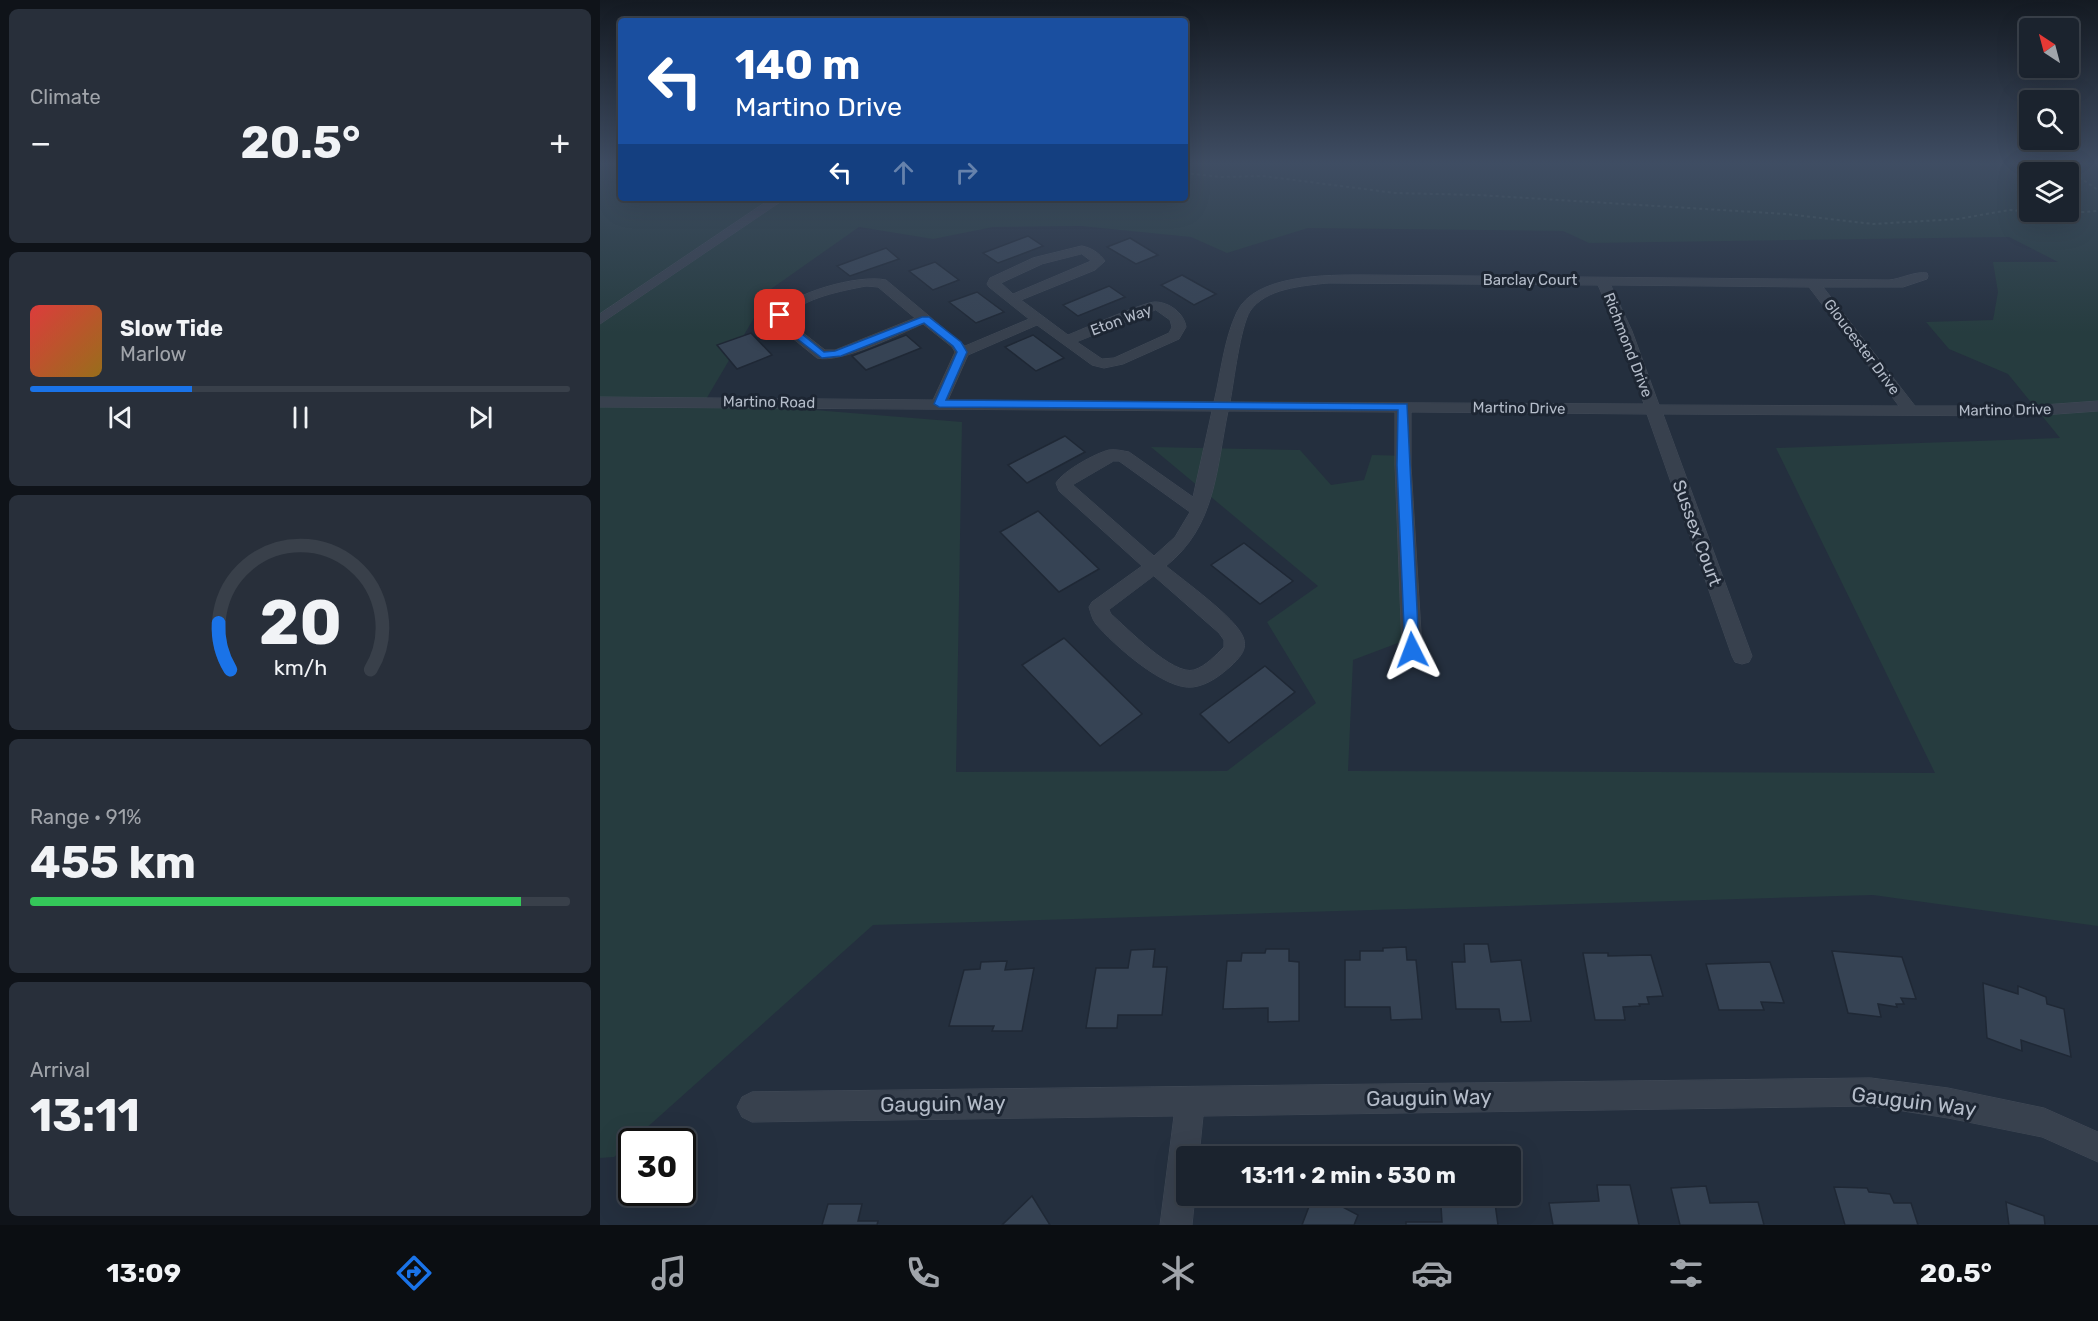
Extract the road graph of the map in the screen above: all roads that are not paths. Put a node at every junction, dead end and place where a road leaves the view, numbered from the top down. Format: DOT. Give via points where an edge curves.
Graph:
graph roads {
  1 [pos="749,219"];
  2 [pos="1922,276"];
  3 [pos="1603,281"];
  4 [pos="1814,283"];
  5 [pos="1011,299"];
  6 [pos="925,319"];
  7 [pos="600,320"];
  8 [pos="1038,320"];
  9 [pos="1066,341"];
  10 [pos="962,352"];
  11 [pos="600,402"];
  12 [pos="939,404"];
  13 [pos="1220,406"];
  14 [pos="2098,406"];
  15 [pos="1403,407"];
  16 [pos="1653,409"];
  17 [pos="1911,411"];
  18 [pos="1199,510"];
  19 [pos="1154,566"];
  20 [pos="1412,650"];
  21 [pos="1742,656"];
  22 [pos="1190,1101"];
  23 [pos="752,1107"];
  24 [pos="2098,1147"];
  25 [pos="1176,1225"];
  1 -- 7 [label="street"];
  2 -- 4 [label="street, Barclay Court" via="1889,284"];
  3 -- 4 [label="street, Barclay Court"];
  3 -- 13 [label="street, Barclay Court" via="1357,279 1290,284 1267,293 1245,309"];
  3 -- 16 [label="street, Richmond Drive"];
  4 -- 17 [label="street, Gloucester Drive"];
  5 -- 5 [label="street, Eton Way" via="994,285 1005,275 1072,251 1088,251 1099,261"];
  5 -- 8 [label="street, Eton Way"];
  6 -- 6 [label="street" via="876,282 848,285 790,306 780,315 781,322 822,355 837,354"];
  6 -- 10 [label="street"];
  8 -- 9 [label="street, Eton Way"];
  8 -- 10 [label="street"];
  9 -- 9 [label="street, Eton Way" via="1104,364 1174,336 1179,322 1162,307 1155,306"];
  10 -- 12 [label="street"];
  11 -- 12 [label="street, Martino Road"];
  12 -- 13 [label="street, Martino Drive"];
  13 -- 15 [label="street, Martino Drive"];
  13 -- 18 [label="street, Barclay Court"];
  14 -- 17 [label="street, Martino Drive" via="2029,411"];
  15 -- 16 [label="street, Martino Drive"];
  15 -- 20 [label="street"];
  16 -- 17 [label="street, Martino Drive"];
  16 -- 21 [label="street, Sussex Court"];
  18 -- 19 [label="street, Barclay Court" via="1191,531"];
  18 -- 19 [label="street" via="1123,456 1112,455 1068,478 1065,488"];
  19 -- 19 [label="street" via="1099,607 1102,618 1155,663 1178,678 1192,680 1209,672 1234,650 1234,639 1226,627"];
  22 -- 23 [label="street, Gauguin Way"];
  22 -- 24 [label="street, Gauguin Way" via="1871,1092 2044,1123"];
  22 -- 25 [label="street"];
}
